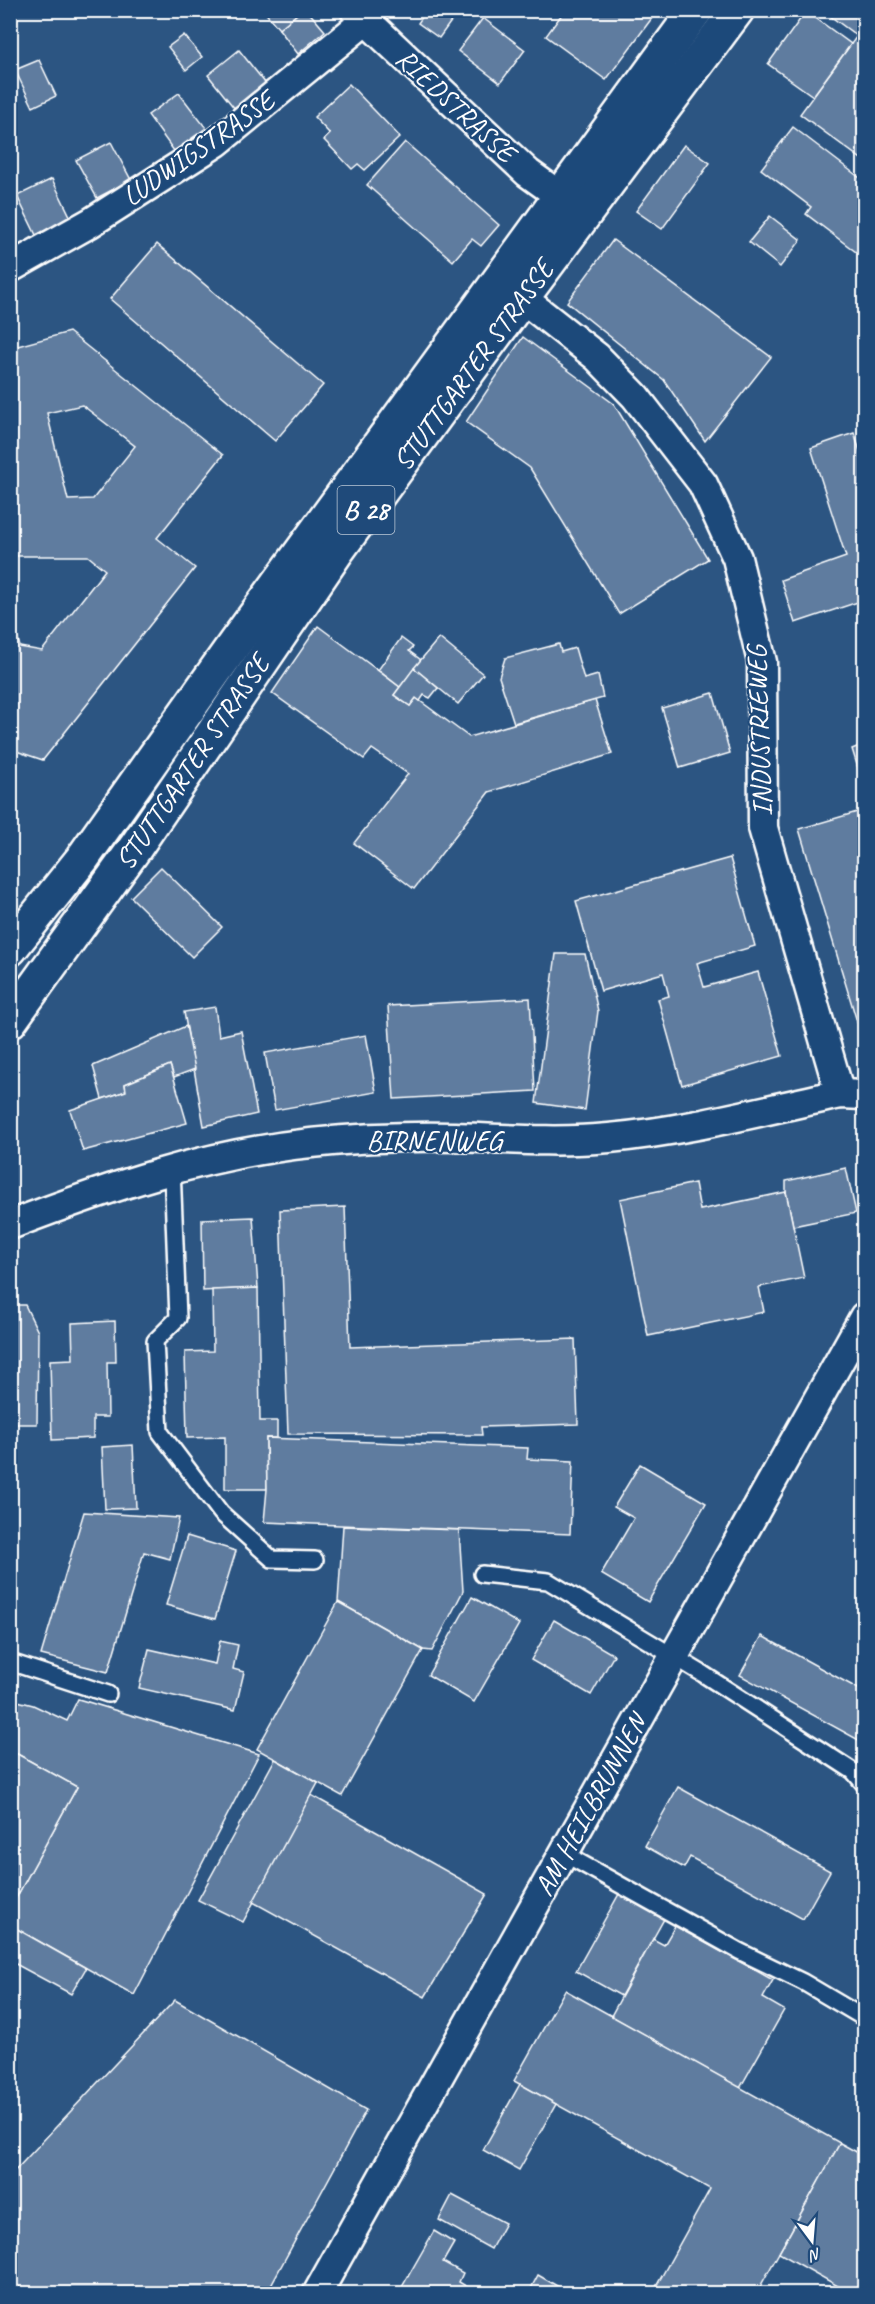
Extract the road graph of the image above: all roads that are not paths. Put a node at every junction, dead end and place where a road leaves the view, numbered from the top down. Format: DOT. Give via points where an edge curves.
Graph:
graph roads {
  1 [pos="696,10"];
  2 [pos="737,10"];
  3 [pos="365,14"];
  4 [pos="560,196"];
  5 [pos="10,268"];
  6 [pos="522,298"];
  7 [pos="10,949"];
  8 [pos="10,1021"];
  9 [pos="852,1095"];
  10 [pos="172,1168"];
  11 [pos="10,1225"];
  12 [pos="864,1317"];
  13 [pos="315,1560"];
  14 [pos="482,1574"];
  15 [pos="672,1657"];
  16 [pos="10,1662"];
  17 [pos="108,1694"];
  18 [pos="864,1784"];
  19 [pos="563,1853"];
  20 [pos="864,2018"];
  21 [pos="318,2294"];
  1 -- 4 [label="main road, STUTTGARTER STRASSE / B 28"];
  2 -- 6 [label="main road, STUTTGARTER STRASSE / B 28"];
  3 -- 4 [label="street, RIEDSTRASSE" via="528,173"];
  3 -- 5 [label="street, LUDWIGSTRASSE" via="217,142 90,223"];
  4 -- 7 [label="main road, STUTTGARTER STRASSE / B 28" via="82,859"];
  6 -- 8 [label="main road, STUTTGARTER STRASSE / B 28" via="337,551 135,848"];
  6 -- 9 [label="street, INDUSTRIEWEG" via="597,357 635,396 703,484 737,558 762,662 763,828"];
  9 -- 10 [label="street, BIRNENWEG" via="619,1137 555,1141 452,1137 311,1143"];
  10 -- 11 [label="street, BIRNENWEG"];
  10 -- 13 [label="lane" via="178,1318 155,1341 160,1432 221,1513 272,1558"];
  12 -- 15 [label="street, AM HEILBRUNNEN"];
  14 -- 15 [label="lane" via="548,1581"];
  15 -- 18 [label="lane" via="853,1771"];
  15 -- 19 [label="street, AM HEILBRUNNEN"];
  16 -- 17 [label="lane"];
  19 -- 20 [label="lane"];
  19 -- 21 [label="street, AM HEILBRUNNEN"];
}
